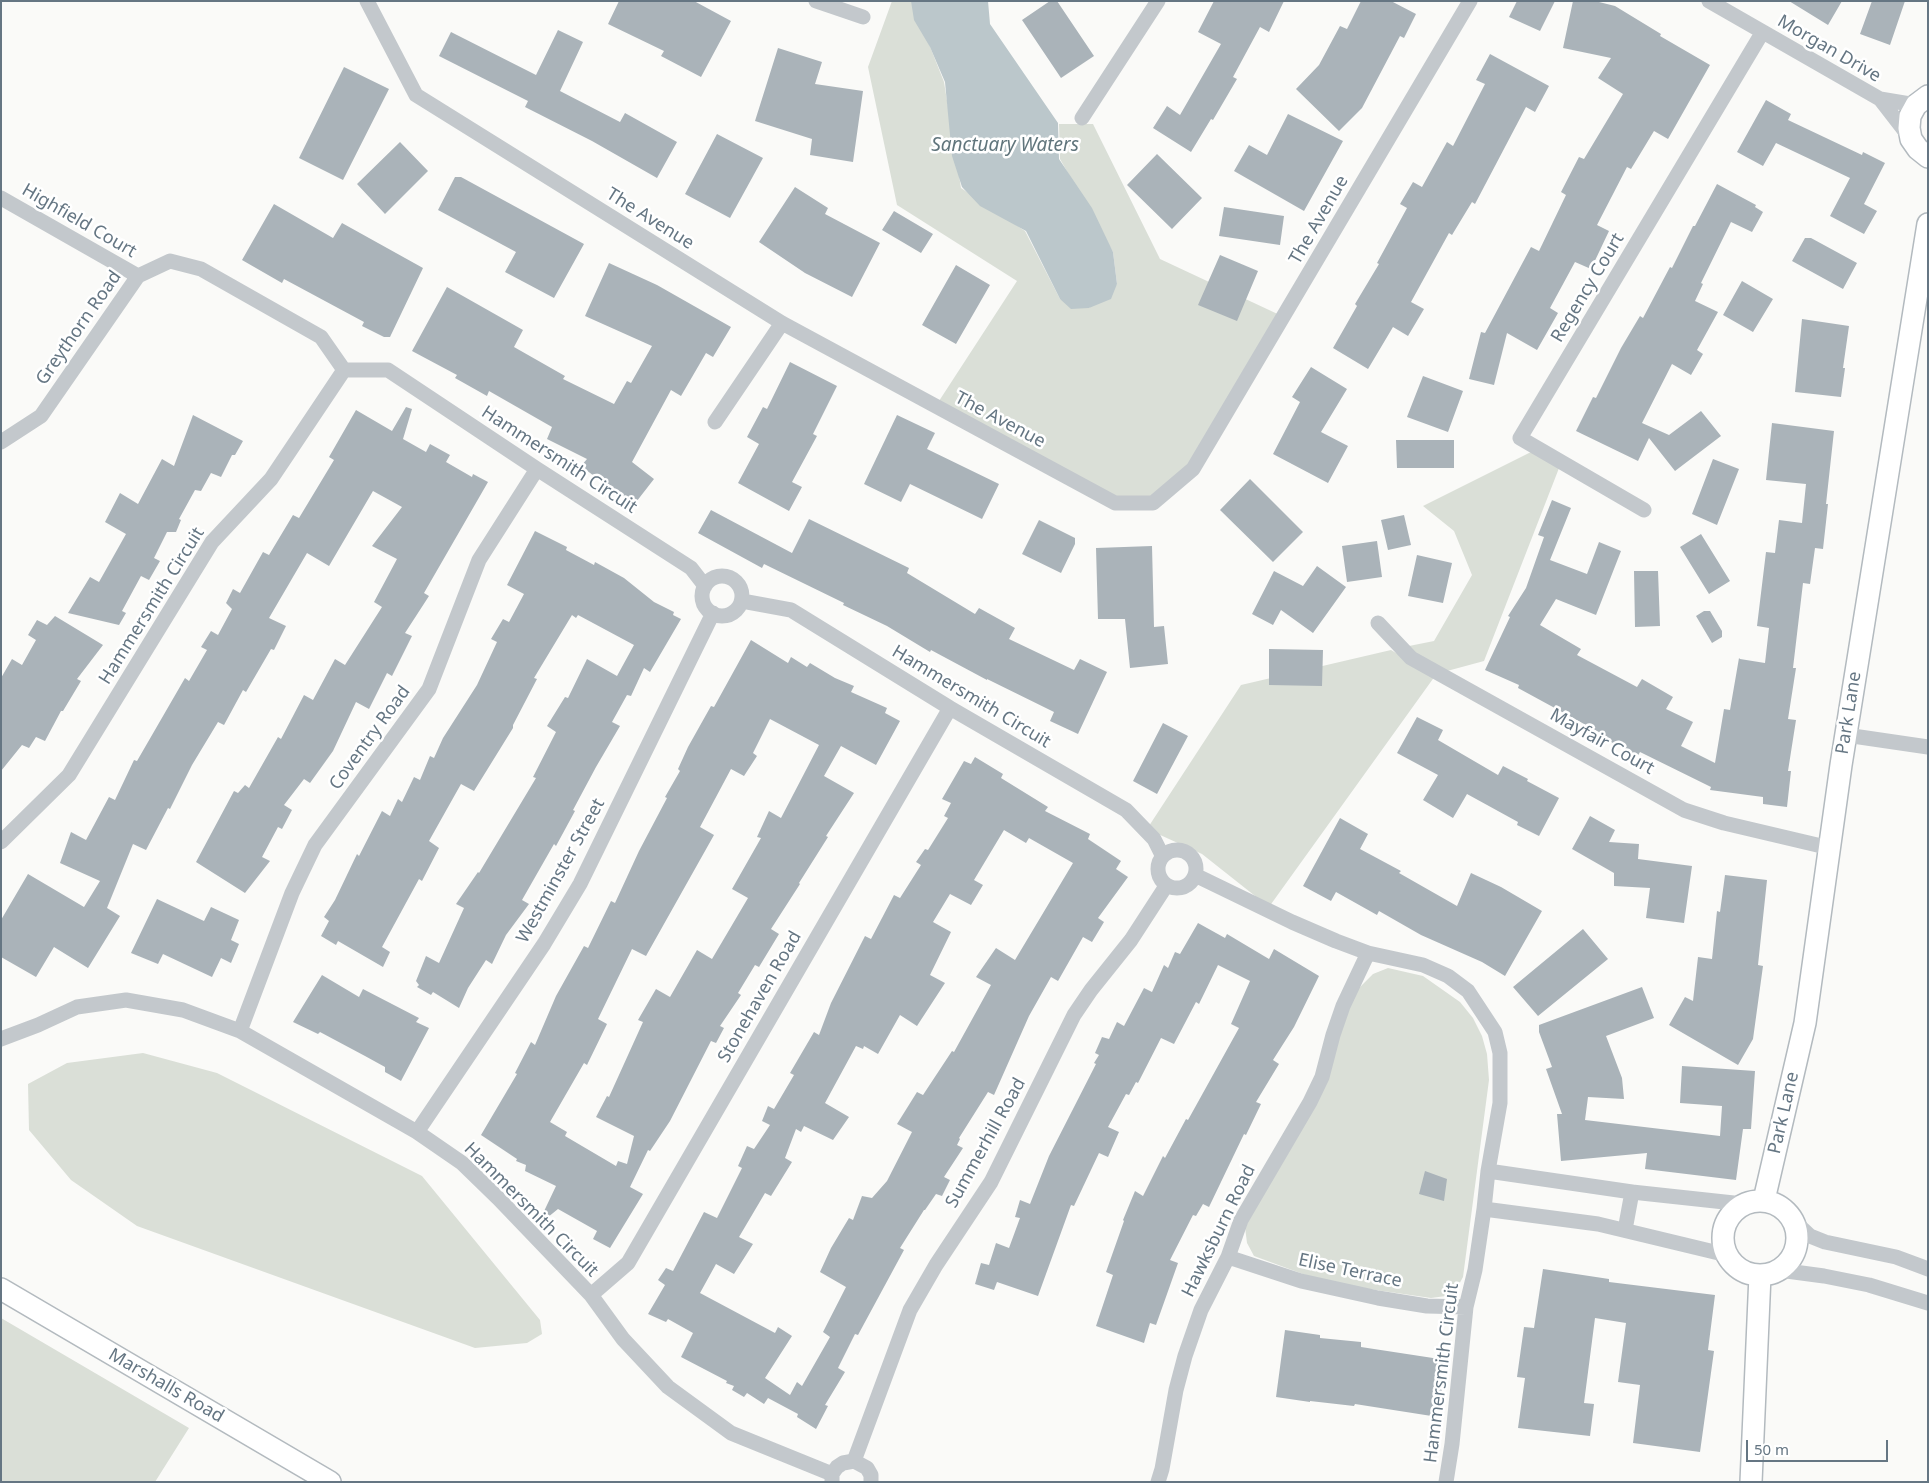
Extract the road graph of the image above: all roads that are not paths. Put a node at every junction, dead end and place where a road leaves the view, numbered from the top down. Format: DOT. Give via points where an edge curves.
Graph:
graph roads {
  1 [pos="366,1"];
  2 [pos="816,1"];
  3 [pos="1158,1"];
  4 [pos="1470,1"];
  5 [pos="1709,1"];
  6 [pos="863,17"];
  7 [pos="1762,33"];
  8 [pos="1880,99"];
  9 [pos="1922,101"];
  10 [pos="1082,118"];
  11 [pos="1911,139"];
  12 [pos="1928,157"];
  13 [pos="1,198"];
  14 [pos="1928,224"];
  15 [pos="138,276"];
  16 [pos="782,323"];
  17 [pos="344,370"];
  18 [pos="715,422"];
  19 [pos="1,442"];
  20 [pos="537,469"];
  21 [pos="1644,510"];
  22 [pos="705,586"];
  23 [pos="742,601"];
  24 [pos="713,613"];
  25 [pos="1378,623"];
  26 [pos="950,708"];
  27 [pos="1846,735"];
  28 [pos="1928,747"];
  29 [pos="1,842"];
  30 [pos="1830,848"];
  31 [pos="1162,855"];
  32 [pos="1195,875"];
  33 [pos="1166,886"];
  34 [pos="1368,953"];
  35 [pos="240,1031"];
  36 [pos="1,1038"];
  37 [pos="417,1132"];
  38 [pos="1488,1170"];
  39 [pos="1632,1192"];
  40 [pos="1764,1200"];
  41 [pos="1743,1204"];
  42 [pos="1484,1209"];
  43 [pos="1793,1220"];
  44 [pos="1624,1230"];
  45 [pos="1726,1255"];
  46 [pos="1228,1257"];
  47 [pos="1928,1269"];
  48 [pos="1769,1273"];
  49 [pos="1,1290"];
  50 [pos="591,1296"];
  51 [pos="1928,1302"];
  52 [pos="1466,1307"];
  53 [pos="854,1461"];
  54 [pos="832,1478"];
  55 [pos="330,1482"];
  56 [pos="872,1482"];
  57 [pos="1158,1482"];
  58 [pos="1446,1482"];
  59 [pos="1751,1482"];
  1 -- 16 [label="street, The Avenue" via="416,95"];
  2 -- 6 [label="street"];
  3 -- 10 [label="street"];
  4 -- 16 [label="street, The Avenue" via="1193,470 1153,503 1115,503"];
  5 -- 7 [label="street, Morgan Drive"];
  7 -- 8 [label="street, Morgan Drive"];
  7 -- 21 [label="street, Regency Court" via="1520,438"];
  8 -- 9 [label="street, Morgan Drive"];
  8 -- 11 [label="street, Morgan Drive"];
  9 -- 11 [label="street" via="1910,116"];
  11 -- 12 [label="street"];
  13 -- 15 [label="street, Highfield Court"];
  14 -- 27 [label="street, Park Lane"];
  15 -- 17 [label="street, Greythorn Road" via="170,261 201,269 321,337"];
  15 -- 19 [label="street, Greythorn Road" via="41,416"];
  16 -- 18 [label="street"];
  17 -- 20 [label="street, Hammersmith Circuit" via="388,370"];
  17 -- 29 [label="street, Hammersmith Circuit" via="271,479 212,542 69,775"];
  20 -- 22 [label="street, Hammersmith Circuit" via="691,568"];
  20 -- 35 [label="street, Coventry Road" via="479,560 429,689 314,845 292,893"];
  22 -- 23 [label="street" via="710,579 723,576 735,580 742,590"];
  22 -- 24 [label="street" via="703,603"];
  23 -- 24 [label="street" via="730,614"];
  23 -- 26 [label="street, Hammersmith Circuit" via="791,610"];
  24 -- 37 [label="street, Westminster Street" via="580,884 544,944"];
  25 -- 30 [label="street, Mayfair Court" via="1411,658 1684,810 1724,824"];
  26 -- 31 [label="street, Hammersmith Circuit" via="1126,810 1154,839"];
  26 -- 50 [label="street, Stonehaven Road" via="628,1263"];
  27 -- 28 [label="street"];
  27 -- 30 [label="street, Park Lane"];
  30 -- 40 [label="street, Park Lane" via="1805,1023"];
  31 -- 32 [label="street" via="1170,850 1186,851 1196,865"];
  31 -- 33 [label="street" via="1157,862 1158,871"];
  32 -- 33 [label="street" via="1190,883 1180,888"];
  32 -- 34 [label="street, Hammersmith Circuit" via="1292,922"];
  33 -- 53 [label="street, Summerhill Road" via="1131,940 1074,1016 991,1182 910,1310"];
  34 -- 38 [label="street, Hammersmith Circuit" via="1423,965 1448,976 1468,991 1484,1012 1495,1032 1500,1053 1500,1103"];
  34 -- 46 [label="street, Hawksburn Road" via="1343,1006 1322,1077 1241,1220"];
  35 -- 36 [label="street, Hammersmith Circuit" via="184,1010 126,1000 77,1007"];
  35 -- 37 [label="street, Hammersmith Circuit"];
  37 -- 50 [label="street, Hammersmith Circuit" via="462,1163"];
  38 -- 39 [label="street"];
  38 -- 42 [label="street, Hammersmith Circuit"];
  39 -- 41 [label="street"];
  39 -- 44 [label="street"];
  40 -- 41 [label="street"];
  40 -- 43 [label="street" via="1777,1204"];
  41 -- 45 [label="street" via="1729,1216 1724,1228 1722,1242"];
  42 -- 44 [label="street"];
  42 -- 52 [label="street, Hammersmith Circuit"];
  43 -- 47 [label="street" via="1810,1236 1825,1242 1896,1257"];
  43 -- 48 [label="street" via="1797,1245 1792,1257"];
  44 -- 45 [label="street"];
  45 -- 48 [label="street" via="1747,1273"];
  46 -- 52 [label="street, Elise Terrace" via="1301,1281 1378,1298 1427,1306"];
  46 -- 57 [label="street, Hawksburn Road" via="1201,1310 1185,1356"];
  48 -- 51 [label="street" via="1824,1276"];
  48 -- 59 [label="street"];
  49 -- 55 [label="street, Marshalls Road"];
  50 -- 54 [label="street, Hammersmith Circuit" via="668,1388 731,1433"];
  52 -- 58 [label="street, Hammersmith Circuit"];
  53 -- 54 [label="street" via="837,1467"];
  53 -- 56 [label="street" via="867,1468"];
}
